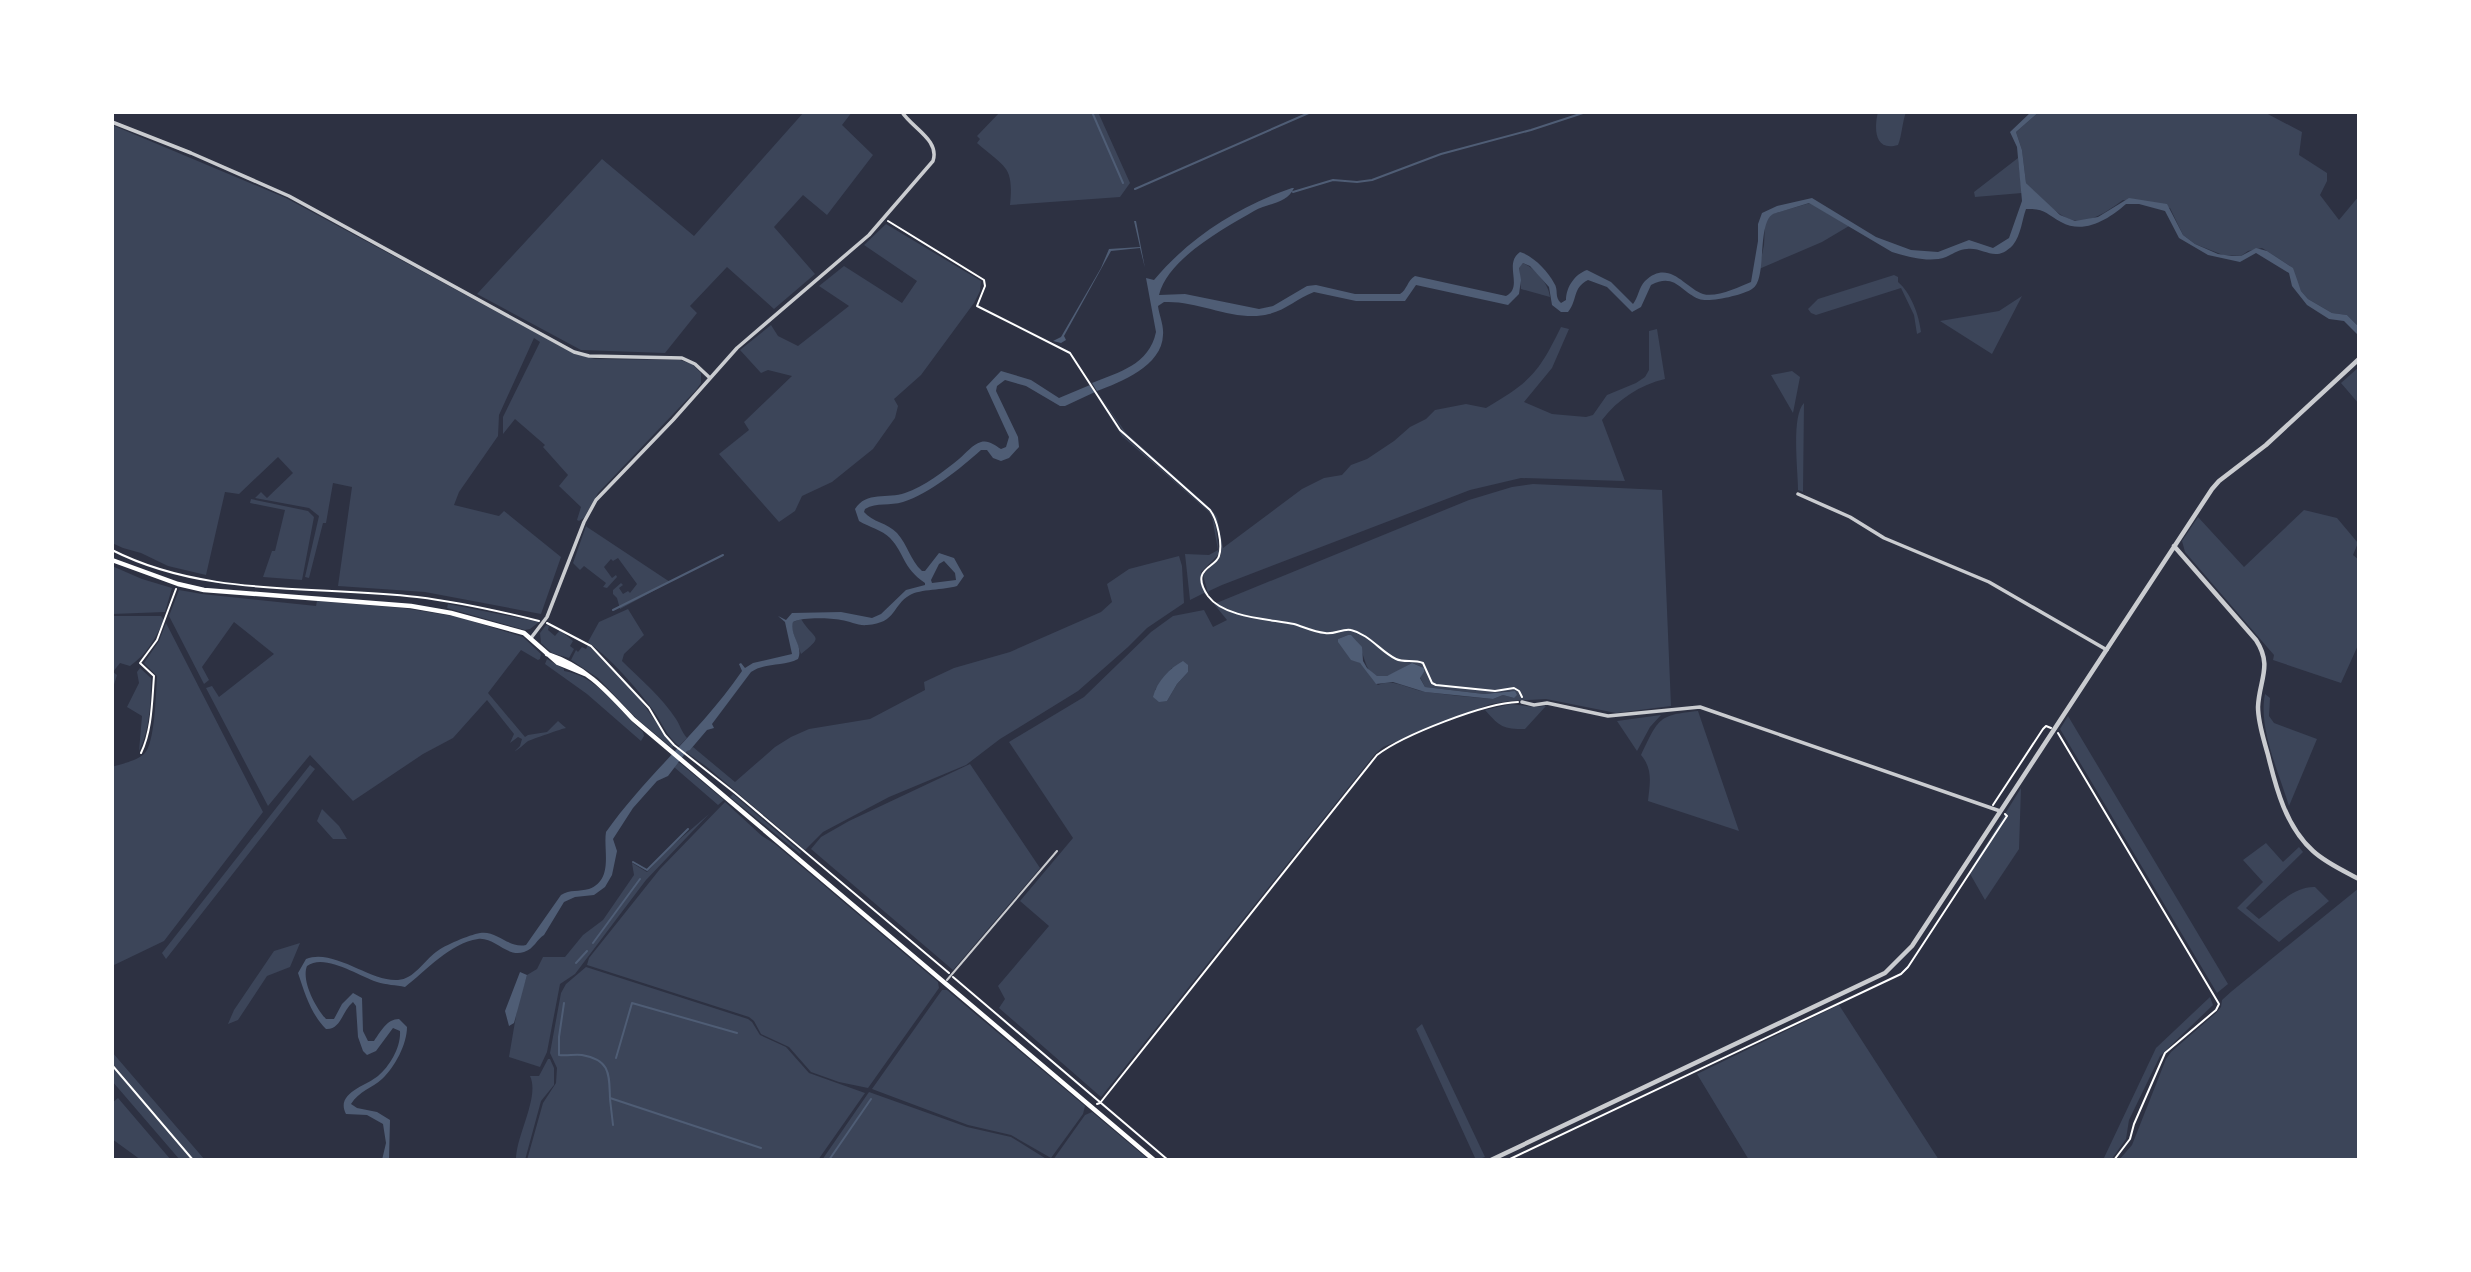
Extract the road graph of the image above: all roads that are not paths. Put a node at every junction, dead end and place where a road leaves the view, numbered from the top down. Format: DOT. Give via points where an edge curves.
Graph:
graph roads {
  1 [pos="902,112"];
  2 [pos="112,122"];
  3 [pos="2359,359"];
  4 [pos="710,378"];
  5 [pos="1798,494"];
  6 [pos="2174,546"];
  7 [pos="112,560"];
  8 [pos="531,638"];
  9 [pos="2107,650"];
  10 [pos="1522,702"];
  11 [pos="2001,811"];
  12 [pos="1058,851"];
  13 [pos="2359,879"];
  14 [pos="945,982"];
  15 [pos="1154,1160"];
  16 [pos="1491,1160"];
  1 -- 4 [label="street" via="934,148 933,161 844,258 737,348"];
  2 -- 4 [label="street" via="289,197 574,352 682,358"];
  3 -- 6 [label="street" via="2266,445 2219,481"];
  4 -- 8 [label="street" via="596,500 544,622"];
  5 -- 9 [label="street" via="1884,538 1989,582"];
  6 -- 9 [label="street"];
  6 -- 13 [label="street" via="2262,650 2265,673 2259,720 2276,786 2293,826 2314,853"];
  7 -- 8 [label="main road" via="204,590 411,606 451,612"];
  8 -- 14 [label="main road" via="547,654 569,662 607,690 663,745"];
  9 -- 11 [label="street"];
  10 -- 11 [label="street" via="1608,716 1700,706"];
  11 -- 16 [label="street" via="1912,946 1885,973"];
  12 -- 14 [label="lane"];
  14 -- 15 [label="main road"];
}
